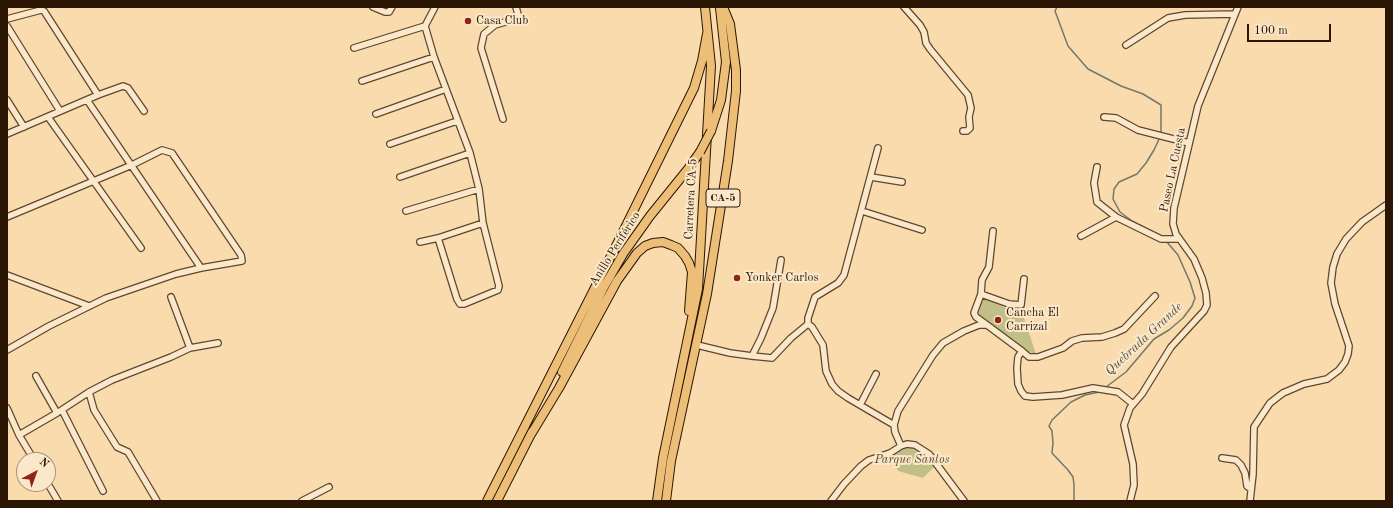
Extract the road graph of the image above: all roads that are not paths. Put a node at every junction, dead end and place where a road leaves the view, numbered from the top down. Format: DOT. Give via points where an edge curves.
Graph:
graph roads {
  1 [pos="373,7"];
  2 [pos="392,7"];
  3 [pos="435,7"];
  4 [pos="516,7"];
  5 [pos="705,7"];
  6 [pos="720,7"];
  7 [pos="723,7"];
  8 [pos="904,7"];
  9 [pos="1238,7"];
  10 [pos="1235,14"];
  11 [pos="7,19"];
  12 [pos="7,26"];
  13 [pos="425,26"];
  14 [pos="707,34"];
  15 [pos="1126,45"];
  16 [pos="354,48"];
  17 [pos="434,57"];
  18 [pos="362,81"];
  19 [pos="446,89"];
  20 [pos="98,95"];
  21 [pos="7,100"];
  22 [pos="87,100"];
  23 [pos="60,111"];
  24 [pos="144,111"];
  25 [pos="376,114"];
  26 [pos="48,117"];
  27 [pos="1104,117"];
  28 [pos="503,119"];
  29 [pos="458,120"];
  30 [pos="24,127"];
  31 [pos="963,131"];
  32 [pos="7,134"];
  33 [pos="1189,143"];
  34 [pos="390,144"];
  35 [pos="878,148"];
  36 [pos="470,153"];
  37 [pos="132,166"];
  38 [pos="1097,167"];
  39 [pos="400,177"];
  40 [pos="871,177"];
  41 [pos="94,181"];
  42 [pos="902,182"];
  43 [pos="479,189"];
  44 [pos="1386,204"];
  45 [pos="406,211"];
  46 [pos="862,211"];
  47 [pos="7,217"];
  48 [pos="1116,217"];
  49 [pos="483,224"];
  50 [pos="922,230"];
  51 [pos="993,231"];
  52 [pos="1081,236"];
  53 [pos="438,238"];
  54 [pos="1178,239"];
  55 [pos="420,242"];
  56 [pos="141,248"];
  57 [pos="781,260"];
  58 [pos="201,268"];
  59 [pos="7,275"];
  60 [pos="1024,279"];
  61 [pos="980,294"];
  62 [pos="1155,296"];
  63 [pos="171,297"];
  64 [pos="89,306"];
  65 [pos="808,324"];
  66 [pos="987,325"];
  67 [pos="218,343"];
  68 [pos="697,345"];
  69 [pos="190,348"];
  70 [pos="7,350"];
  71 [pos="1022,351"];
  72 [pos="752,356"];
  73 [pos="876,374"];
  74 [pos="36,376"];
  75 [pos="677,391"];
  76 [pos="89,392"];
  77 [pos="1133,404"];
  78 [pos="860,405"];
  79 [pos="7,408"];
  80 [pos="59,412"];
  81 [pos="894,425"];
  82 [pos="19,434"];
  83 [pos="530,436"];
  84 [pos="901,446"];
  85 [pos="29,452"];
  86 [pos="1222,458"];
  87 [pos="329,487"];
  88 [pos="1252,489"];
  89 [pos="103,491"];
  90 [pos="53,492"];
  91 [pos="58,501"];
  92 [pos="157,501"];
  93 [pos="302,501"];
  94 [pos="487,501"];
  95 [pos="497,501"];
  96 [pos="657,501"];
  97 [pos="666,501"];
  98 [pos="832,501"];
  99 [pos="964,501"];
  100 [pos="1130,501"];
  101 [pos="1250,501"];
  1 -- 2 [label="street" via="384,12 388,12"];
  3 -- 13 [label="street"];
  4 -- 28 [label="street" via="519,18 495,25 484,34 481,48"];
  5 -- 14 [label="highway, Carretera CA-5 / CA-5"];
  6 -- 83 [label="highway, Anillo Periférico, bridge" via="726,62 721,100 712,131 677,184 623,254"];
  7 -- 68 [label="highway, CA-5" via="730,24 736,91 725,182"];
  8 -- 31 [label="street" via="920,25 930,49 968,95 971,108 970,128"];
  9 -- 10 [label="street, Paseo La Cuesta"];
  10 -- 15 [label="street" via="1168,18"];
  10 -- 33 [label="street, Paseo La Cuesta" via="1198,106"];
  11 -- 20 [label="street" via="44,11"];
  12 -- 23 [label="street"];
  13 -- 16 [label="street"];
  13 -- 17 [label="street"];
  14 -- 75 [label="highway, Carretera CA-5 / CA-5" via="711,66 698,289"];
  14 -- 94 [label="highway, Anillo Periférico" via="694,88"];
  17 -- 18 [label="street"];
  17 -- 19 [label="street"];
  19 -- 25 [label="street"];
  19 -- 29 [label="street"];
  20 -- 22 [label="street"];
  20 -- 24 [label="street" via="123,86 128,88"];
  21 -- 30 [label="street"];
  22 -- 23 [label="street"];
  22 -- 37 [label="street"];
  23 -- 26 [label="street"];
  26 -- 30 [label="street"];
  26 -- 41 [label="street"];
  27 -- 33 [label="street" via="1116,118 1138,130"];
  29 -- 34 [label="street"];
  29 -- 36 [label="street"];
  30 -- 32 [label="street"];
  33 -- 54 [label="street, Paseo La Cuesta" via="1174,208 1173,224"];
  35 -- 40 [label="street"];
  36 -- 39 [label="street"];
  36 -- 43 [label="street"];
  37 -- 41 [label="street"];
  37 -- 58 [label="street"];
  37 -- 58 [label="street" via="162,150 172,153 241,255 242,261"];
  38 -- 48 [label="street" via="1094,183 1097,202"];
  40 -- 42 [label="street"];
  40 -- 46 [label="street"];
  41 -- 47 [label="street"];
  41 -- 56 [label="street"];
  43 -- 45 [label="street"];
  43 -- 49 [label="street"];
  44 -- 88 [label="street" via="1362,222 1346,239 1333,267 1331,283 1335,304 1350,346 1345,362 1327,379 1304,384 1283,393 1270,403 1254,427"];
  46 -- 50 [label="street"];
  46 -- 65 [label="street" via="844,275 838,283 815,297"];
  48 -- 52 [label="street"];
  48 -- 54 [label="street" via="1161,239"];
  49 -- 53 [label="street"];
  49 -- 53 [label="street" via="499,286 493,293 464,304 460,304 457,299"];
  51 -- 61 [label="street" via="989,267 982,280"];
  53 -- 55 [label="street"];
  54 -- 77 [label="street, Paseo La Cuesta" via="1194,259 1202,278 1207,305 1171,347"];
  57 -- 72 [label="street" via="773,308"];
  58 -- 64 [label="street" via="176,274"];
  59 -- 64 [label="street"];
  60 -- 61 [label="street" via="1020,304 1009,304"];
  61 -- 66 [label="street" via="974,313"];
  62 -- 71 [label="street" via="1124,329 1115,333 1072,341 1063,348 1038,357 1029,357"];
  63 -- 69 [label="street"];
  64 -- 70 [label="street"];
  65 -- 72 [label="street" via="772,358"];
  65 -- 78 [label="street" via="823,345 826,371 832,384"];
  66 -- 71 [label="street"];
  66 -- 81 [label="street" via="974,327 939,346 902,404"];
  67 -- 69 [label="street"];
  68 -- 72 [label="street"];
  68 -- 97 [label="highway, CA-5" via="671,462"];
  69 -- 76 [label="street"];
  71 -- 77 [label="street" via="1016,368 1018,384 1025,396 1062,395 1093,388 1118,392"];
  73 -- 78 [label="street"];
  74 -- 80 [label="street"];
  75 -- 83 [label="highway" via="692,272 685,256 678,248 663,242 653,243 637,253 617,281"];
  75 -- 96 [label="highway, CA-5"];
  76 -- 80 [label="street"];
  76 -- 92 [label="street" via="94,410 117,447 128,452"];
  77 -- 100 [label="street, Paseo La Cuesta" via="1124,425 1133,464 1134,485"];
  78 -- 81 [label="street"];
  79 -- 82 [label="street"];
  80 -- 82 [label="street"];
  80 -- 89 [label="street"];
  81 -- 84 [label="street" via="894,432"];
  82 -- 85 [label="street"];
  83 -- 95 [label="highway, Anillo Periférico"];
  84 -- 98 [label="street" via="861,466"];
  84 -- 99 [label="street" via="915,445 924,450"];
  86 -- 88 [label="street" via="1236,460 1241,465 1247,486"];
  87 -- 93 [label="street"];
  88 -- 101 [label="street"];
  90 -- 91 [label="street"];
}
